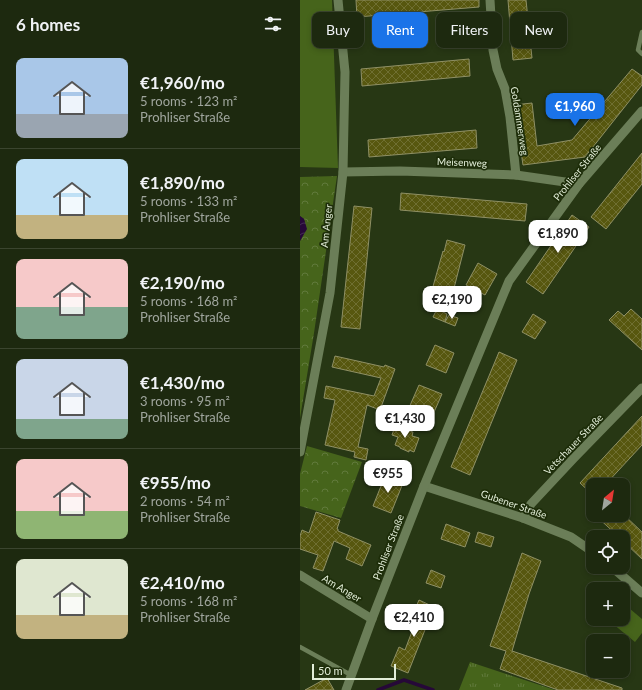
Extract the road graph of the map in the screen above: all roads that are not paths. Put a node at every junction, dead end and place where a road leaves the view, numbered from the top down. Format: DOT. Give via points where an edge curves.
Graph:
graph roads {
  1 [pos="338,0"];
  2 [pos="490,0"];
  3 [pos="642,32"];
  4 [pos="642,54"];
  5 [pos="642,111"];
  6 [pos="343,172"];
  7 [pos="516,175"];
  8 [pos="579,184"];
  9 [pos="642,388"];
  10 [pos="300,452"];
  11 [pos="424,486"];
  12 [pos="523,518"];
  13 [pos="586,547"];
  14 [pos="620,574"];
  15 [pos="300,575"];
  16 [pos="642,593"];
  17 [pos="372,619"];
  18 [pos="300,647"];
  19 [pos="352,676"];
  20 [pos="346,690"];
  1 -- 6 [label="street, Am Anger" via="345,72"];
  2 -- 7 [label="street, Goldammerweg" via="493,50 510,117"];
  3 -- 4 [label="lane" via="638,50"];
  5 -- 8 [label="street, Prohliser Straße"];
  6 -- 7 [label="street, Meisenweg"];
  6 -- 10 [label="street, Am Anger" via="330,293"];
  7 -- 8 [label="street, Meisenweg"];
  8 -- 11 [label="street, Prohliser Straße" via="509,281"];
  9 -- 12 [label="street, Vetschauer Straße" via="531,504"];
  11 -- 12 [label="street, Gubener Straße"];
  11 -- 17 [label="street, Prohliser Straße"];
  12 -- 13 [label="street, Gubener Straße" via="571,537"];
  14 -- 16 [label="street"];
  15 -- 17 [label="street, Am Anger"];
  17 -- 19 [label="street, Prohliser Straße"];
  18 -- 19 [label="lane"];
  19 -- 20 [label="street, Prohliser Straße"];
}
